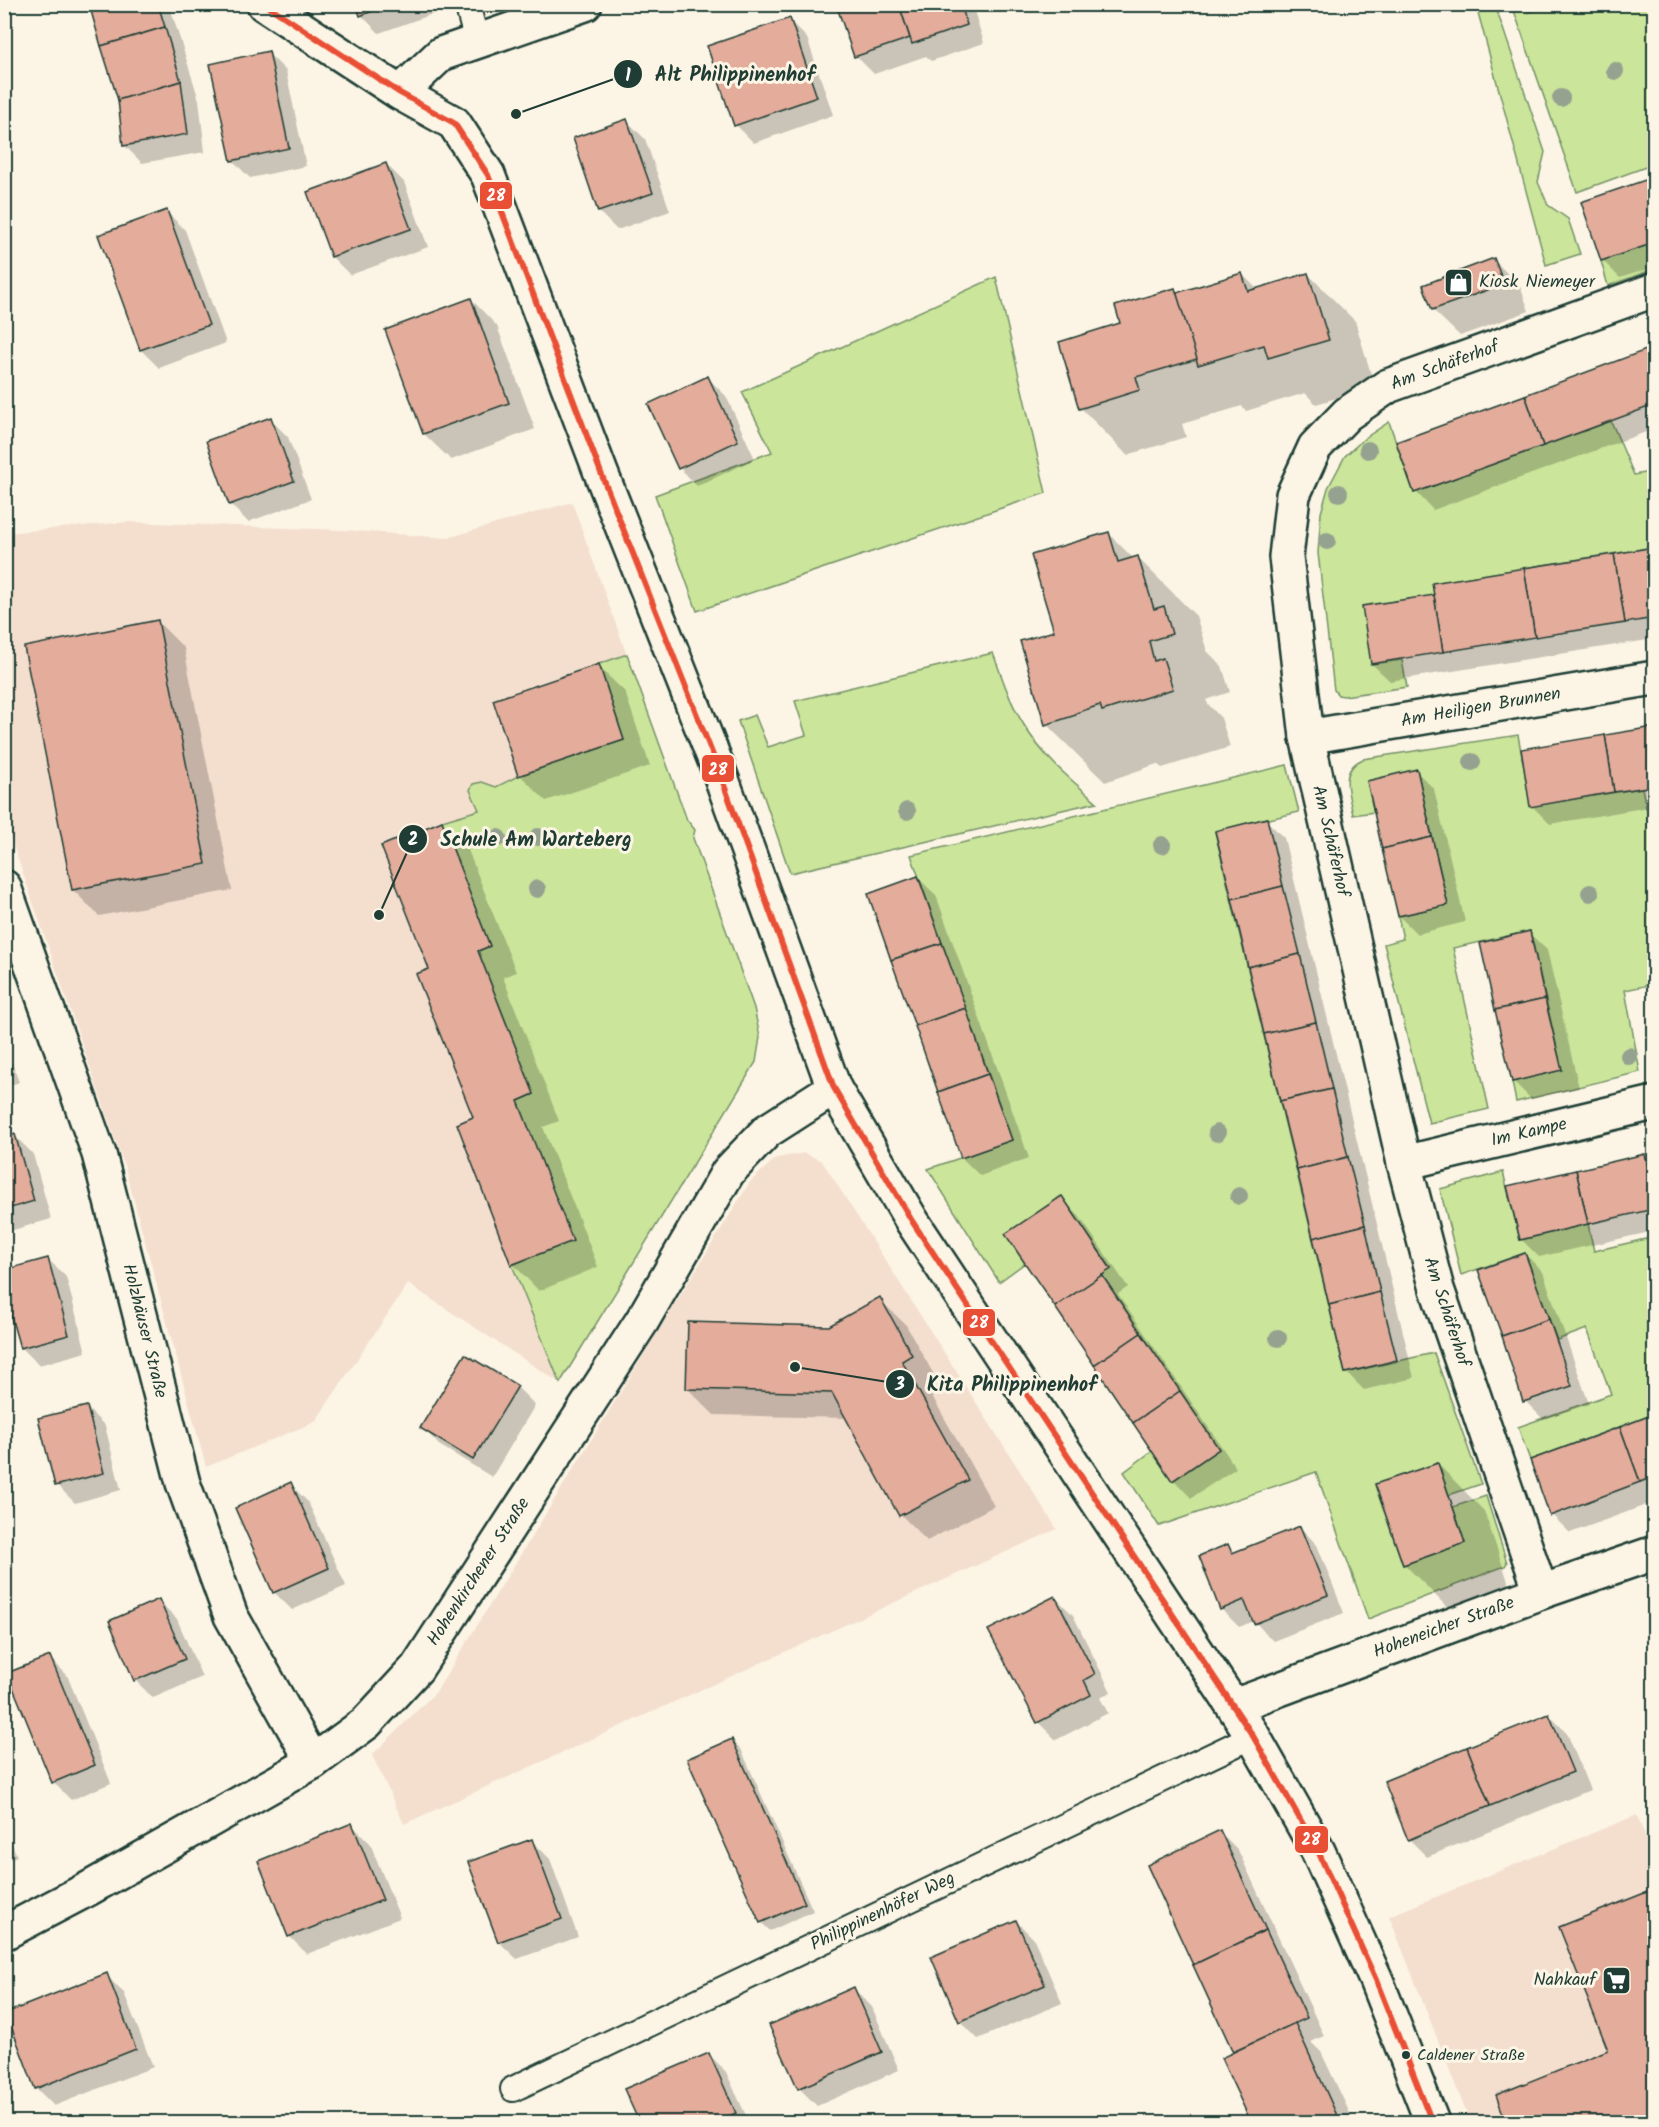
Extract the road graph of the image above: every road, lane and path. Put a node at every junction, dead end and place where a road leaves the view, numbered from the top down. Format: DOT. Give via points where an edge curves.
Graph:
graph roads {
  1 [pos="264,4"];
  2 [pos="467,4"];
  3 [pos="585,4"];
  4 [pos="477,42"];
  5 [pos="400,93"];
  6 [pos="1654,290"];
  7 [pos="1654,678"];
  8 [pos="1307,737"];
  9 [pos="4,887"];
  10 [pos="834,1088"];
  11 [pos="1654,1103"];
  12 [pos="1404,1163"];
  13 [pos="1654,1553"];
  14 [pos="1541,1592"];
  15 [pos="1234,1706"];
  16 [pos="1253,1736"];
  17 [pos="313,1762"];
  18 [pos="4,1933"];
  19 [pos="513,2089"];
  20 [pos="1432,2122"];
  1 -- 5 [label="street"];
  2 -- 4 [label="lane"];
  3 -- 4 [label="street"];
  4 -- 5 [label="street" via="441,54"];
  5 -- 10 [label="street" via="454,123 488,175 716,763"];
  6 -- 8 [label="street, Am Schäferhof" via="1388,386 1347,414 1315,447 1293,495 1286,557"];
  7 -- 8 [label="street, Am Heiligen Brunnen"];
  8 -- 12 [label="street, Am Schäferhof"];
  9 -- 17 [label="street, Holzhäuser Straße" via="99,1154 187,1494 231,1616"];
  10 -- 15 [label="street" via="912,1221"];
  10 -- 17 [label="street, Hohenkirchener Straße" via="767,1131 728,1172 642,1321 417,1668 366,1723"];
  11 -- 12 [label="street, Im Kampe"];
  12 -- 14 [label="street, Am Schäferhof" via="1437,1289"];
  13 -- 14 [label="street, Hoheneicher Straße"];
  14 -- 15 [label="street, Hoheneicher Straße"];
  15 -- 16 [label="street"];
  16 -- 19 [label="lane, Philippinenhöfer Weg"];
  16 -- 20 [label="street" via="1318,1851 1376,1980"];
  17 -- 18 [label="street, Hohenkirchener Straße"];
}
